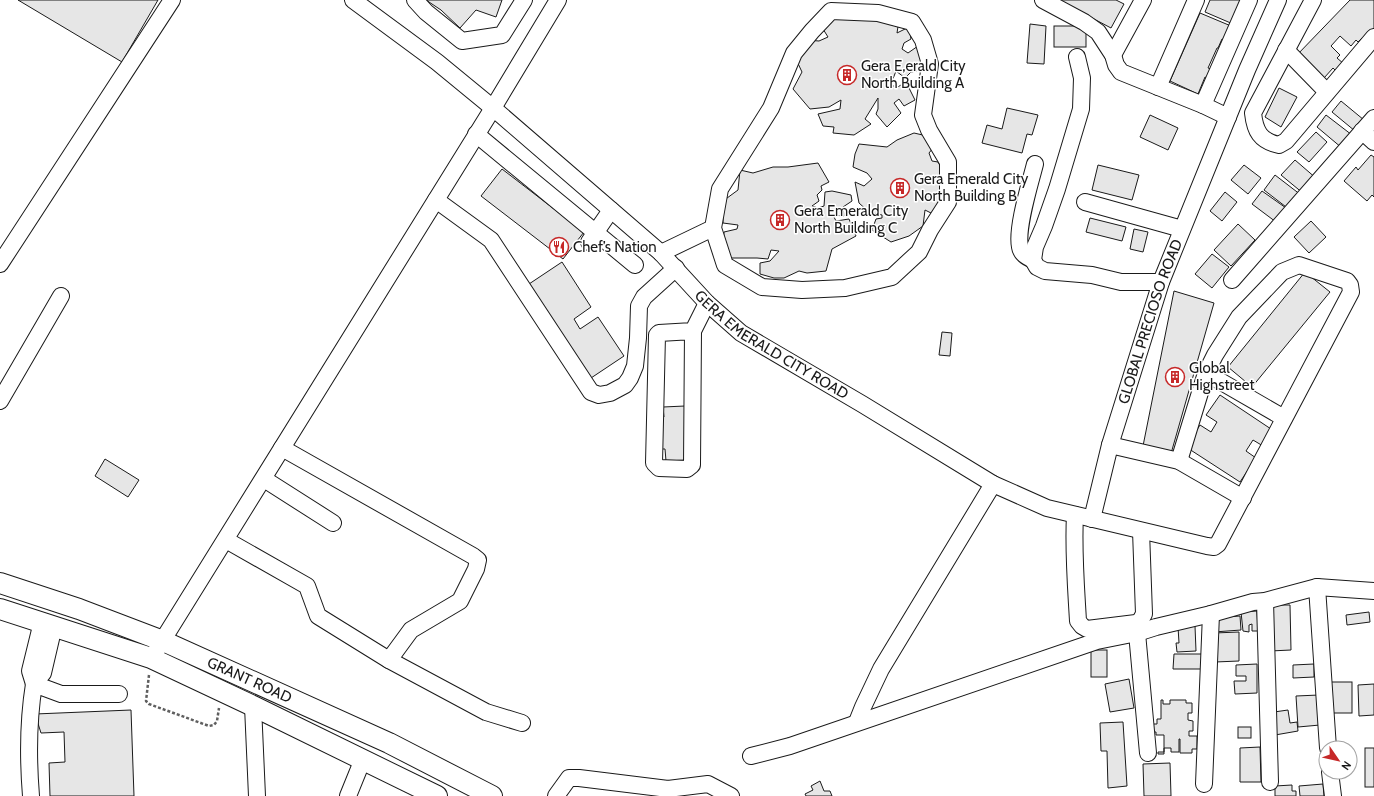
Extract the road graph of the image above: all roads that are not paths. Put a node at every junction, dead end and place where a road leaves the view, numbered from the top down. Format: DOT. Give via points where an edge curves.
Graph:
graph roads {
  1 [pos="172,0"];
  2 [pos="353,0"];
  3 [pos="415,0"];
  4 [pos="524,0"];
  5 [pos="558,0"];
  6 [pos="1043,0"];
  7 [pos="1142,0"];
  8 [pos="1196,0"];
  9 [pos="1250,0"];
  10 [pos="1278,0"];
  11 [pos="1313,0"];
  12 [pos="1374,37"];
  13 [pos="1286,50"];
  14 [pos="1113,55"];
  15 [pos="1078,57"];
  16 [pos="1158,88"];
  17 [pos="1327,92"];
  18 [pos="1203,105"];
  19 [pos="493,108"];
  20 [pos="1228,117"];
  21 [pos="1374,118"];
  22 [pos="476,134"];
  23 [pos="1368,137"];
  24 [pos="1035,164"];
  25 [pos="436,200"];
  26 [pos="1085,202"];
  27 [pos="611,210"];
  28 [pos="713,228"];
  29 [pos="1182,229"];
  30 [pos="593,237"];
  31 [pos="661,253"];
  32 [pos="1033,260"];
  33 [pos="0,264"];
  34 [pos="635,265"];
  35 [pos="676,268"];
  36 [pos="1232,280"];
  37 [pos="1161,282"];
  38 [pos="61,296"];
  39 [pos="707,303"];
  40 [pos="693,331"];
  41 [pos="1206,373"];
  42 [pos="0,401"];
  43 [pos="1284,418"];
  44 [pos="1110,445"];
  45 [pos="282,448"];
  46 [pos="1180,461"];
  47 [pos="264,479"];
  48 [pos="993,484"];
  49 [pos="1242,498"];
  50 [pos="1075,516"];
  51 [pos="1092,519"];
  52 [pos="333,523"];
  53 [pos="1141,531"];
  54 [pos="226,540"];
  55 [pos="0,583"];
  56 [pos="1317,587"];
  57 [pos="1374,591"];
  58 [pos="1265,601"];
  59 [pos="0,609"];
  60 [pos="1211,614"];
  61 [pos="48,624"];
  62 [pos="1137,633"];
  63 [pos="163,641"];
  64 [pos="151,658"];
  65 [pos="389,660"];
  66 [pos="34,684"];
  67 [pos="119,694"];
  68 [pos="253,706"];
  69 [pos="857,722"];
  70 [pos="522,723"];
  71 [pos="1327,740"];
  72 [pos="1148,753"];
  73 [pos="751,756"];
  74 [pos="363,759"];
  75 [pos="1331,780"];
  76 [pos="1270,782"];
  77 [pos="1204,784"];
  78 [pos="31,796"];
  79 [pos="257,796"];
  80 [pos="348,796"];
  81 [pos="437,796"];
  82 [pos="492,796"];
  83 [pos="556,796"];
  84 [pos="731,796"];
  85 [pos="1333,796"];
  1 -- 33 [label="street"];
  2 -- 19 [label="street, GERA EMERALD CITY ROAD" via="437,62"];
  3 -- 4 [label="street" via="462,41 502,35"];
  5 -- 19 [label="street"];
  6 -- 14 [label="street" via="1098,32"];
  7 -- 14 [label="street"];
  8 -- 16 [label="street"];
  9 -- 18 [label="street"];
  10 -- 20 [label="street, GLOBAL PRECIOSO ROAD"];
  11 -- 13 [label="street"];
  12 -- 17 [label="street"];
  13 -- 17 [label="street"];
  13 -- 17 [label="street" via="1253,113 1259,135 1270,143 1279,145 1286,141"];
  14 -- 16 [label="street" via="1121,72"];
  15 -- 32 [label="street" via="1082,78 1081,109 1057,190 1035,246"];
  16 -- 18 [label="street"];
  18 -- 20 [label="street"];
  19 -- 22 [label="street"];
  19 -- 27 [label="street, GERA EMERALD CITY ROAD"];
  20 -- 29 [label="street, GLOBAL PRECIOSO ROAD"];
  21 -- 23 [label="street"];
  22 -- 25 [label="street"];
  22 -- 30 [label="street"];
  23 -- 36 [label="street"];
  24 -- 32 [label="street" via="1020,226 1022,253"];
  25 -- 35 [label="street" via="491,240 591,392 599,395 610,393 625,385 630,378 635,366 639,306 644,297"];
  25 -- 45 [label="street"];
  26 -- 29 [label="street"];
  27 -- 30 [label="street"];
  27 -- 31 [label="street, GERA EMERALD CITY ROAD"];
  28 -- 28 [label="street" via="726,265 762,287 802,290 845,288 892,277 919,252 948,202 948,162 929,130 924,114 930,64 923,40 912,22 878,13 831,11 794,53 771,108 720,189"];
  28 -- 31 [label="street"];
  29 -- 37 [label="street, GLOBAL PRECIOSO ROAD"];
  30 -- 34 [label="street"];
  31 -- 35 [label="street, GERA EMERALD CITY ROAD"];
  32 -- 37 [label="street" via="1037,267 1045,271 1121,282"];
  35 -- 39 [label="street, GERA EMERALD CITY ROAD"];
  37 -- 44 [label="street, GLOBAL PRECIOSO ROAD"];
  38 -- 42 [label="street"];
  39 -- 40 [label="street"];
  39 -- 48 [label="street, GERA EMERALD CITY ROAD" via="741,333"];
  40 -- 40 [label="street" via="692,465 687,469 659,468 654,463 657,335"];
  41 -- 43 [label="street"];
  41 -- 43 [label="street" via="1239,317 1282,272 1299,265 1347,280 1351,292"];
  41 -- 46 [label="street"];
  43 -- 49 [label="street"];
  44 -- 46 [label="street"];
  44 -- 51 [label="street, GLOBAL PRECIOSO ROAD"];
  45 -- 47 [label="street"];
  45 -- 65 [label="street" via="478,560 460,601 411,630"];
  46 -- 49 [label="street"];
  47 -- 52 [label="street"];
  47 -- 54 [label="street"];
  48 -- 50 [label="street, GERA EMERALD CITY ROAD" via="1047,508"];
  48 -- 69 [label="street" via="882,669"];
  49 -- 53 [label="street" via="1214,547"];
  50 -- 51 [label="street, GERA EMERALD CITY ROAD"];
  50 -- 53 [label="street" via="1074,565 1078,621 1087,629 1136,623 1144,614"];
  51 -- 53 [label="street"];
  54 -- 63 [label="street"];
  54 -- 65 [label="street" via="308,586 318,616"];
  55 -- 63 [label="main road, GRANT ROAD"];
  56 -- 57 [label="street"];
  56 -- 58 [label="street"];
  56 -- 71 [label="street"];
  58 -- 60 [label="street"];
  58 -- 76 [label="street"];
  59 -- 61 [label="main road, GRANT ROAD"];
  60 -- 62 [label="street"];
  60 -- 77 [label="street"];
  61 -- 64 [label="main road, GRANT ROAD"];
  61 -- 66 [label="street" via="43,673"];
  62 -- 69 [label="street" via="1097,641"];
  62 -- 72 [label="street"];
  63 -- 64 [label="street"];
  63 -- 82 [label="main road, GRANT ROAD" via="389,744"];
  64 -- 68 [label="main road, GRANT ROAD"];
  65 -- 70 [label="street" via="486,712"];
  66 -- 67 [label="street" via="61,694"];
  66 -- 78 [label="street" via="30,710 28,768"];
  68 -- 74 [label="main road, GRANT ROAD"];
  68 -- 79 [label="street"];
  69 -- 73 [label="street" via="790,746"];
  74 -- 80 [label="street"];
  74 -- 81 [label="main road, GRANT ROAD"];
  75 -- 85 [label="street"];
  83 -- 84 [label="street" via="568,778 668,789 708,784"];
}
